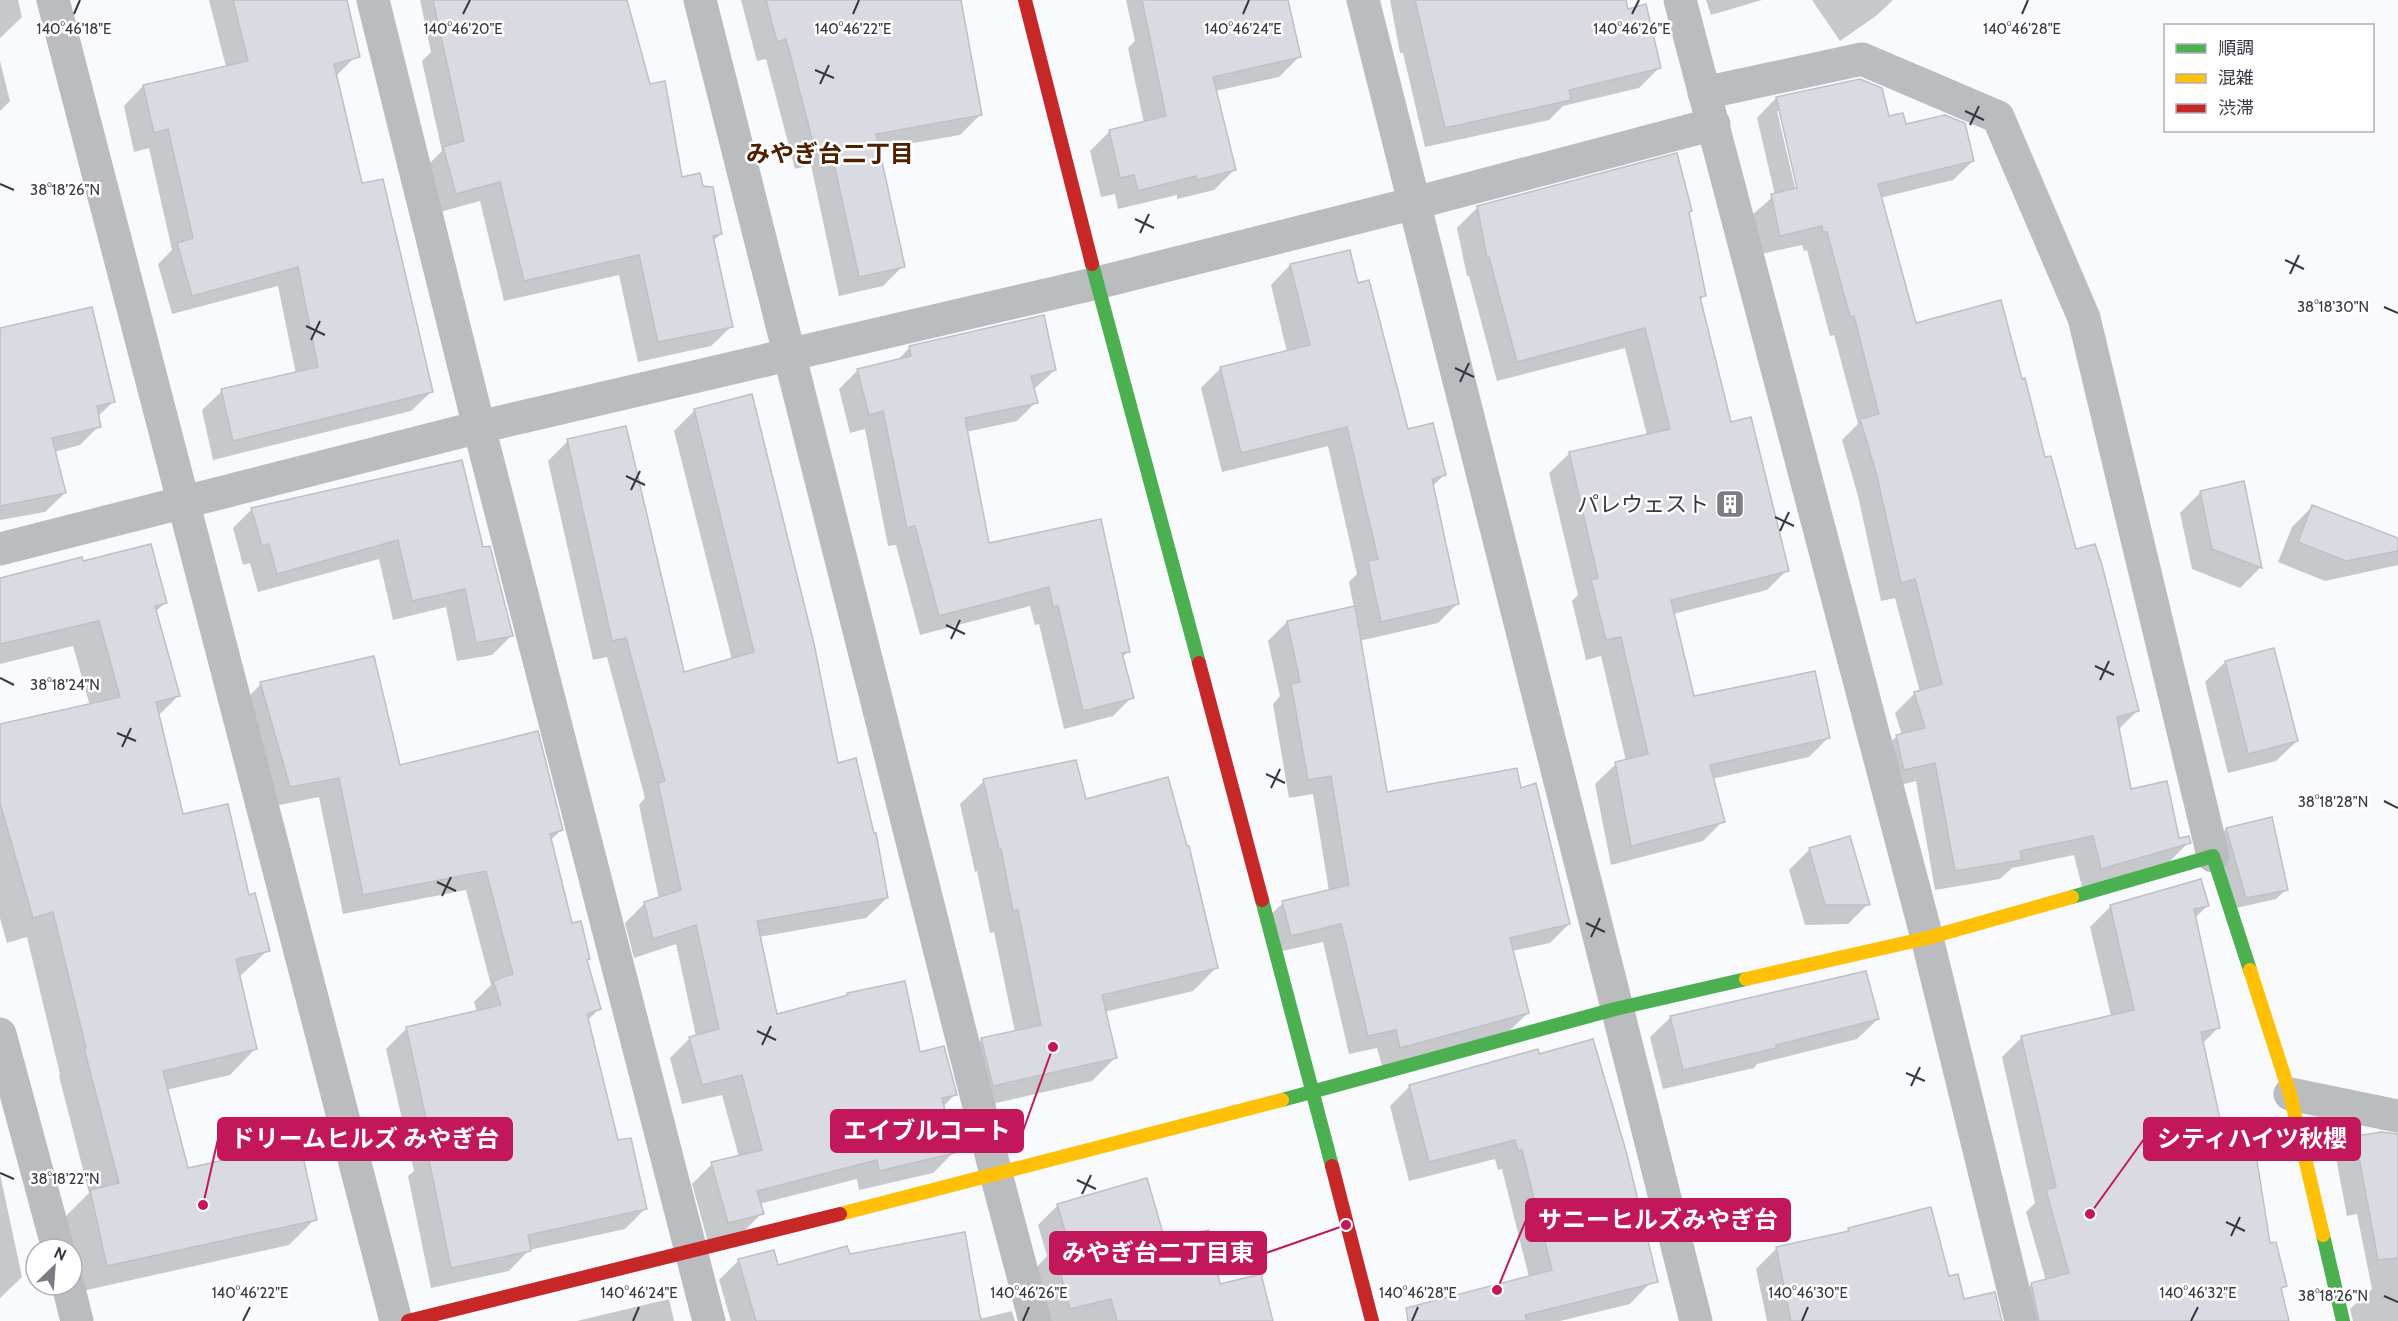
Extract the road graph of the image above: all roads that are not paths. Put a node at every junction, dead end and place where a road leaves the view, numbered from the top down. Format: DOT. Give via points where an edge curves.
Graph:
graph roads {
  1 [pos="53,0"];
  2 [pos="373,0"];
  3 [pos="700,0"];
  4 [pos="1025,0"];
  5 [pos="1363,0"];
  6 [pos="1680,0"];
  7 [pos="1704,93"];
  8 [pos="1714,124"];
  9 [pos="1415,203"];
  10 [pos="1097,284"];
  11 [pos="789,356"];
  12 [pos="479,427"];
  13 [pos="184,502"];
  14 [pos="0,549"];
  15 [pos="2213,856"];
  16 [pos="1927,938"];
  17 [pos="1615,1009"];
  18 [pos="0,1034"];
  19 [pos="1312,1092"];
  20 [pos="2290,1094"];
  21 [pos="2398,1116"];
  22 [pos="996,1174"];
  23 [pos="55,1237"];
  24 [pos="690,1252"];
  25 [pos="71,1297"];
  26 [pos="77,1321"];
  27 [pos="396,1321"];
  28 [pos="408,1321"];
  29 [pos="709,1321"];
  30 [pos="1035,1321"];
  31 [pos="1372,1321"];
  32 [pos="1695,1321"];
  33 [pos="2021,1321"];
  34 [pos="2343,1321"];
  1 -- 13 [label="street"];
  2 -- 12 [label="street"];
  3 -- 11 [label="street"];
  4 -- 10 [label="street"];
  5 -- 9 [label="street"];
  6 -- 7 [label="street"];
  7 -- 8 [label="street"];
  7 -- 15 [label="street" via="1862,59 1998,117 2084,318"];
  8 -- 9 [label="street"];
  8 -- 16 [label="street"];
  9 -- 10 [label="street"];
  9 -- 17 [label="street"];
  10 -- 11 [label="street"];
  10 -- 19 [label="street"];
  11 -- 12 [label="street"];
  11 -- 22 [label="street"];
  12 -- 13 [label="street"];
  12 -- 24 [label="street"];
  13 -- 14 [label="street"];
  13 -- 27 [label="street"];
  15 -- 16 [label="street"];
  15 -- 20 [label="street"];
  16 -- 17 [label="street"];
  16 -- 33 [label="street"];
  17 -- 19 [label="street"];
  17 -- 32 [label="street"];
  18 -- 23 [label="street"];
  19 -- 22 [label="street"];
  19 -- 31 [label="street"];
  20 -- 21 [label="street"];
  20 -- 34 [label="street"];
  22 -- 24 [label="street"];
  22 -- 30 [label="street"];
  24 -- 28 [label="street"];
  24 -- 29 [label="street"];
  25 -- 26 [label="street"];
}
